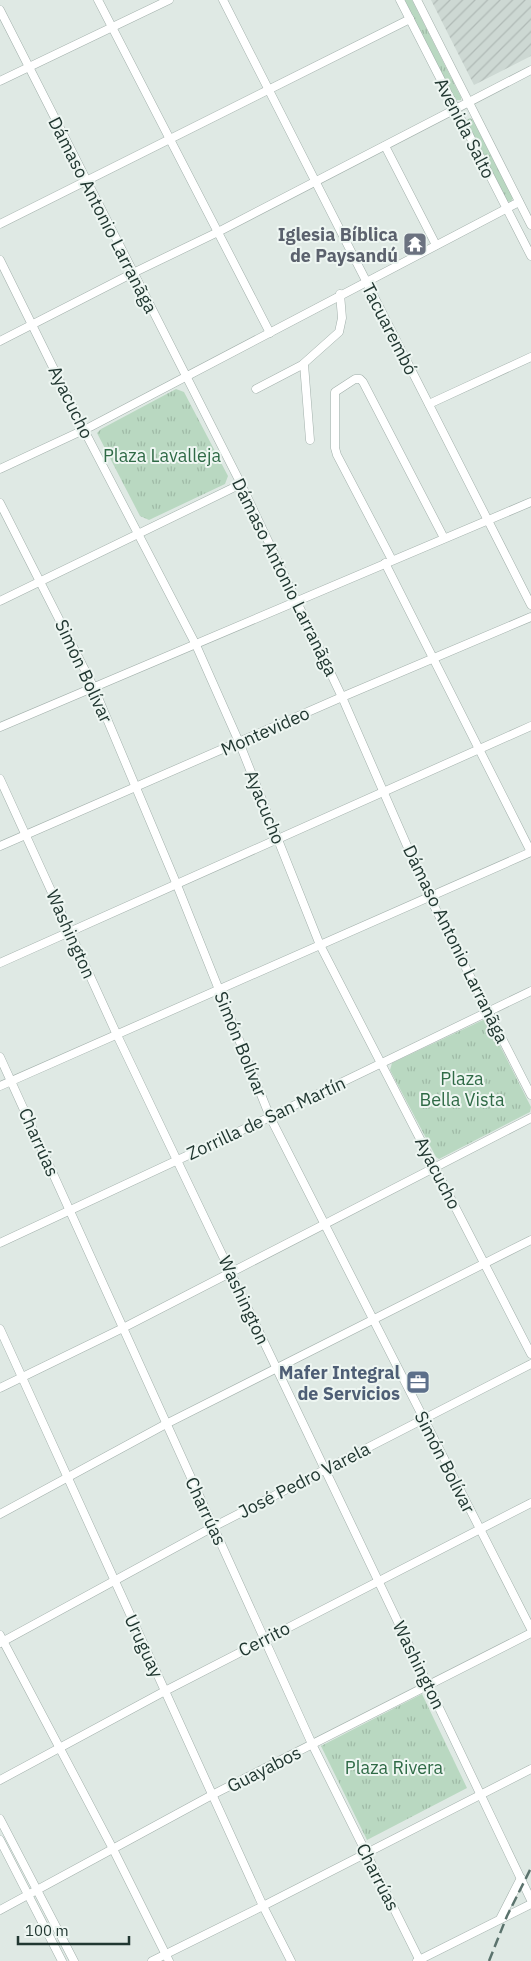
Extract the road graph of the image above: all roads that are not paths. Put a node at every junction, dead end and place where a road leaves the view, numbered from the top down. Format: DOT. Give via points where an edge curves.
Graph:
graph roads {
  1 [pos="98,0"];
  2 [pos="169,0"];
  3 [pos="222,0"];
  4 [pos="400,0"];
  5 [pos="417,0"];
  6 [pos="0,10"];
  7 [pos="410,19"];
  8 [pos="112,28"];
  9 [pos="29,67"];
  10 [pos="531,70"];
  11 [pos="0,81"];
  12 [pos="268,89"];
  13 [pos="469,103"];
  14 [pos="455,110"];
  15 [pos="170,139"];
  16 [pos="385,146"];
  17 [pos="86,180"];
  18 [pos="315,181"];
  19 [pos="519,202"];
  20 [pos="506,209"];
  21 [pos="0,224"];
  22 [pos="531,225"];
  23 [pos="218,232"];
  24 [pos="436,245"];
  25 [pos="530,254"];
  26 [pos="0,260"];
  27 [pos="133,273"];
  28 [pos="365,281"];
  29 [pos="340,294"];
  30 [pos="33,324"];
  31 [pos="270,332"];
  32 [pos="0,341"];
  33 [pos="531,357"];
  34 [pos="304,364"];
  35 [pos="186,377"];
  36 [pos="256,389"];
  37 [pos="429,404"];
  38 [pos="84,430"];
  39 [pos="310,440"];
  40 [pos="0,469"];
  41 [pos="241,484"];
  42 [pos="531,502"];
  43 [pos="0,503"];
  44 [pos="488,520"];
  45 [pos="138,534"];
  46 [pos="444,538"];
  47 [pos="388,562"];
  48 [pos="41,583"];
  49 [pos="0,601"];
  50 [pos="298,601"];
  51 [pos="531,604"];
  52 [pos="531,617"];
  53 [pos="196,645"];
  54 [pos="432,658"];
  55 [pos="94,688"];
  56 [pos="342,697"];
  57 [pos="531,726"];
  58 [pos="0,727"];
  59 [pos="239,742"];
  60 [pos="479,750"];
  61 [pos="0,779"];
  62 [pos="136,787"];
  63 [pos="384,792"];
  64 [pos="26,835"];
  65 [pos="278,840"];
  66 [pos="0,846"];
  67 [pos="531,852"];
  68 [pos="176,885"];
  69 [pos="428,896"];
  70 [pos="70,932"];
  71 [pos="320,945"];
  72 [pos="0,963"];
  73 [pos="219,990"];
  74 [pos="531,990"];
  75 [pos="488,1012"];
  76 [pos="117,1034"];
  77 [pos="0,1057"];
  78 [pos="381,1064"];
  79 [pos="11,1081"];
  80 [pos="0,1086"];
  81 [pos="531,1095"];
  82 [pos="270,1117"];
  83 [pos="531,1118"];
  84 [pos="177,1161"];
  85 [pos="435,1168"];
  86 [pos="70,1212"];
  87 [pos="323,1224"];
  88 [pos="531,1240"];
  89 [pos="0,1243"];
  90 [pos="484,1264"];
  91 [pos="230,1272"];
  92 [pos="373,1320"];
  93 [pos="123,1328"];
  94 [pos="0,1329"];
  95 [pos="531,1354"];
  96 [pos="531,1364"];
  97 [pos="276,1368"];
  98 [pos="22,1378"];
  99 [pos="0,1388"];
  100 [pos="424,1420"];
  101 [pos="166,1424"];
  102 [pos="325,1470"];
  103 [pos="67,1477"];
  104 [pos="531,1502"];
  105 [pos="0,1514"];
  106 [pos="213,1527"];
  107 [pos="479,1528"];
  108 [pos="114,1581"];
  109 [pos="378,1581"];
  110 [pos="531,1629"];
  111 [pos="531,1633"];
  112 [pos="264,1639"];
  113 [pos="1,1640"];
  114 [pos="429,1686"];
  115 [pos="164,1691"];
  116 [pos="312,1744"];
  117 [pos="58,1748"];
  118 [pos="531,1769"];
  119 [pos="0,1780"];
  120 [pos="212,1795"];
  121 [pos="480,1795"];
  122 [pos="0,1820"];
  123 [pos="0,1840"];
  124 [pos="113,1849"];
  125 [pos="367,1854"];
  126 [pos="521,1878"];
  127 [pos="36,1890"];
  128 [pos="28,1895"];
  129 [pos="531,1900"];
  130 [pos="531,1904"];
  131 [pos="263,1906"];
  132 [pos="0,1910"];
  133 [pos="500,1919"];
  134 [pos="168,1957"];
  135 [pos="62,1961"];
  136 [pos="74,1961"];
  137 [pos="152,1961"];
  138 [pos="291,1961"];
  139 [pos="419,1961"];
  1 -- 8 [label="street"];
  2 -- 8 [label="street"];
  3 -- 12 [label="street, Tacuarembó"];
  4 -- 7 [label="street, Avenida Salto"];
  5 -- 13 [label="street, Avenida Salto"];
  6 -- 9 [label="street, Dámaso Antonio Larranãga"];
  7 -- 12 [label="street"];
  7 -- 14 [label="street, Avenida Salto"];
  8 -- 9 [label="street"];
  8 -- 15 [label="street"];
  9 -- 11 [label="street"];
  9 -- 17 [label="street, Dámaso Antonio Larranãga"];
  10 -- 13 [label="street"];
  12 -- 15 [label="street"];
  12 -- 18 [label="street, Tacuarembó"];
  13 -- 14 [label="street"];
  13 -- 19 [label="street, Avenida Salto"];
  14 -- 16 [label="street"];
  14 -- 20 [label="street, Avenida Salto"];
  15 -- 17 [label="street"];
  15 -- 23 [label="street"];
  16 -- 18 [label="street"];
  16 -- 24 [label="street"];
  17 -- 21 [label="street"];
  17 -- 27 [label="street, Dámaso Antonio Larranãga"];
  18 -- 23 [label="street"];
  18 -- 28 [label="street, Tacuarembó"];
  19 -- 20 [label="street"];
  19 -- 22 [label="street, Avenida Salto"];
  20 -- 24 [label="street"];
  20 -- 25 [label="street, Avenida Salto"];
  23 -- 27 [label="street"];
  23 -- 31 [label="street"];
  24 -- 28 [label="street"];
  26 -- 30 [label="street, Ayacucho"];
  27 -- 30 [label="street"];
  27 -- 35 [label="street, Dámaso Antonio Larranãga"];
  28 -- 29 [label="street"];
  28 -- 37 [label="street, Tacuarembó"];
  29 -- 31 [label="street"];
  29 -- 34 [label="street" via="342,318 339,332"];
  30 -- 32 [label="street"];
  30 -- 38 [label="street, Ayacucho"];
  31 -- 35 [label="street"];
  33 -- 37 [label="street"];
  34 -- 36 [label="street"];
  34 -- 39 [label="street"];
  35 -- 38 [label="street"];
  35 -- 41 [label="street, Dámaso Antonio Larranãga"];
  37 -- 44 [label="street, Tacuarembó"];
  38 -- 40 [label="street"];
  38 -- 45 [label="street, Ayacucho"];
  41 -- 45 [label="street"];
  41 -- 50 [label="street, Dámaso Antonio Larranãga"];
  42 -- 44 [label="street"];
  43 -- 48 [label="street, Simón Bolívar"];
  44 -- 46 [label="street"];
  44 -- 51 [label="street, Tacuarembó"];
  45 -- 48 [label="street"];
  45 -- 53 [label="street, Ayacucho"];
  46 -- 47 [label="street"];
  46 -- 47 [label="street" via="363,382 355,379 335,392 334,448"];
  47 -- 50 [label="street"];
  47 -- 54 [label="street"];
  48 -- 49 [label="street"];
  48 -- 55 [label="street, Simón Bolívar"];
  50 -- 53 [label="street"];
  50 -- 56 [label="street, Dámaso Antonio Larranãga"];
  52 -- 54 [label="street, Montevideo"];
  53 -- 55 [label="street"];
  53 -- 59 [label="street, Ayacucho"];
  54 -- 56 [label="street, Montevideo"];
  54 -- 60 [label="street"];
  55 -- 58 [label="street"];
  55 -- 62 [label="street, Simón Bolívar"];
  56 -- 59 [label="street, Montevideo"];
  56 -- 63 [label="street, Dámaso Antonio Larranãga"];
  57 -- 60 [label="street"];
  59 -- 62 [label="street, Montevideo"];
  59 -- 65 [label="street, Ayacucho"];
  60 -- 63 [label="street"];
  60 -- 67 [label="street"];
  61 -- 64 [label="street, Washington"];
  62 -- 64 [label="street, Montevideo"];
  62 -- 68 [label="street, Simón Bolívar"];
  63 -- 65 [label="street"];
  63 -- 69 [label="street, Dámaso Antonio Larranãga"];
  64 -- 66 [label="street, Montevideo"];
  64 -- 70 [label="street, Washington"];
  65 -- 68 [label="street"];
  65 -- 71 [label="street, Ayacucho"];
  67 -- 69 [label="street"];
  68 -- 70 [label="street"];
  68 -- 73 [label="street, Simón Bolívar"];
  69 -- 71 [label="street"];
  69 -- 75 [label="street, Dámaso Antonio Larranãga"];
  70 -- 72 [label="street"];
  70 -- 76 [label="street, Washington"];
  71 -- 73 [label="street"];
  71 -- 78 [label="street, Ayacucho"];
  73 -- 76 [label="street"];
  73 -- 82 [label="street, Simón Bolívar"];
  74 -- 75 [label="street, Zorrilla de San Martín"];
  75 -- 78 [label="street, Zorrilla de San Martín"];
  75 -- 81 [label="street, Dámaso Antonio Larranãga"];
  76 -- 79 [label="street"];
  76 -- 84 [label="street, Washington"];
  77 -- 79 [label="street, Charrúas"];
  78 -- 82 [label="street, Zorrilla de San Martín"];
  78 -- 85 [label="street, Ayacucho"];
  79 -- 80 [label="street"];
  79 -- 86 [label="street, Charrúas"];
  82 -- 84 [label="street, Zorrilla de San Martín"];
  82 -- 87 [label="street, Simón Bolívar"];
  83 -- 85 [label="street"];
  84 -- 86 [label="street, Zorrilla de San Martín"];
  84 -- 91 [label="street, Washington"];
  85 -- 87 [label="street"];
  85 -- 90 [label="street, Ayacucho"];
  86 -- 89 [label="street, Zorrilla de San Martín"];
  86 -- 93 [label="street, Charrúas"];
  87 -- 91 [label="street"];
  87 -- 92 [label="street, Simón Bolívar"];
  88 -- 90 [label="street"];
  90 -- 92 [label="street"];
  90 -- 95 [label="street, Ayacucho"];
  91 -- 93 [label="street"];
  91 -- 97 [label="street, Washington"];
  92 -- 97 [label="street"];
  92 -- 100 [label="street, Simón Bolívar"];
  93 -- 98 [label="street"];
  93 -- 101 [label="street, Charrúas"];
  94 -- 98 [label="street, Uruguay"];
  96 -- 100 [label="street, José Pedro Varela"];
  97 -- 101 [label="street"];
  97 -- 102 [label="street, Washington"];
  98 -- 99 [label="street"];
  98 -- 103 [label="street, Uruguay"];
  100 -- 102 [label="street, José Pedro Varela"];
  100 -- 107 [label="street, Simón Bolívar"];
  101 -- 103 [label="street"];
  101 -- 106 [label="street, Charrúas"];
  102 -- 106 [label="street, José Pedro Varela"];
  102 -- 109 [label="street, Washington"];
  103 -- 105 [label="street"];
  103 -- 108 [label="street, Uruguay"];
  104 -- 107 [label="street, Cerrito"];
  106 -- 108 [label="street, José Pedro Varela"];
  106 -- 112 [label="street, Charrúas"];
  107 -- 109 [label="street, Cerrito"];
  107 -- 110 [label="street, Simón Bolívar"];
  108 -- 113 [label="street, José Pedro Varela"];
  108 -- 115 [label="street, Uruguay"];
  109 -- 112 [label="street, Cerrito"];
  109 -- 114 [label="street, Washington"];
  111 -- 114 [label="street, Guayabos"];
  112 -- 115 [label="street, Cerrito"];
  112 -- 116 [label="street, Charrúas"];
  113 -- 117 [label="street"];
  114 -- 116 [label="street, Guayabos"];
  114 -- 121 [label="street, Washington"];
  115 -- 117 [label="street, Cerrito"];
  115 -- 120 [label="street, Uruguay"];
  116 -- 120 [label="street, Guayabos"];
  116 -- 125 [label="street, Charrúas"];
  117 -- 119 [label="street, Cerrito"];
  117 -- 124 [label="street"];
  118 -- 121 [label="street"];
  120 -- 124 [label="street, Guayabos"];
  120 -- 131 [label="street, Uruguay"];
  121 -- 125 [label="street"];
  121 -- 126 [label="street, Washington"];
  122 -- 127 [label="street"];
  123 -- 128 [label="street"];
  124 -- 127 [label="street, Guayabos"];
  124 -- 134 [label="street"];
  125 -- 131 [label="street"];
  125 -- 139 [label="street, Charrúas"];
  126 -- 129 [label="street, Washington"];
  126 -- 133 [label="street"];
  127 -- 128 [label="street, Guayabos"];
  127 -- 136 [label="street"];
  128 -- 132 [label="street, Guayabos"];
  128 -- 135 [label="street"];
  130 -- 133 [label="street"];
  131 -- 134 [label="street"];
  131 -- 138 [label="street, Uruguay"];
  133 -- 139 [label="street"];
  134 -- 137 [label="street"];
}
